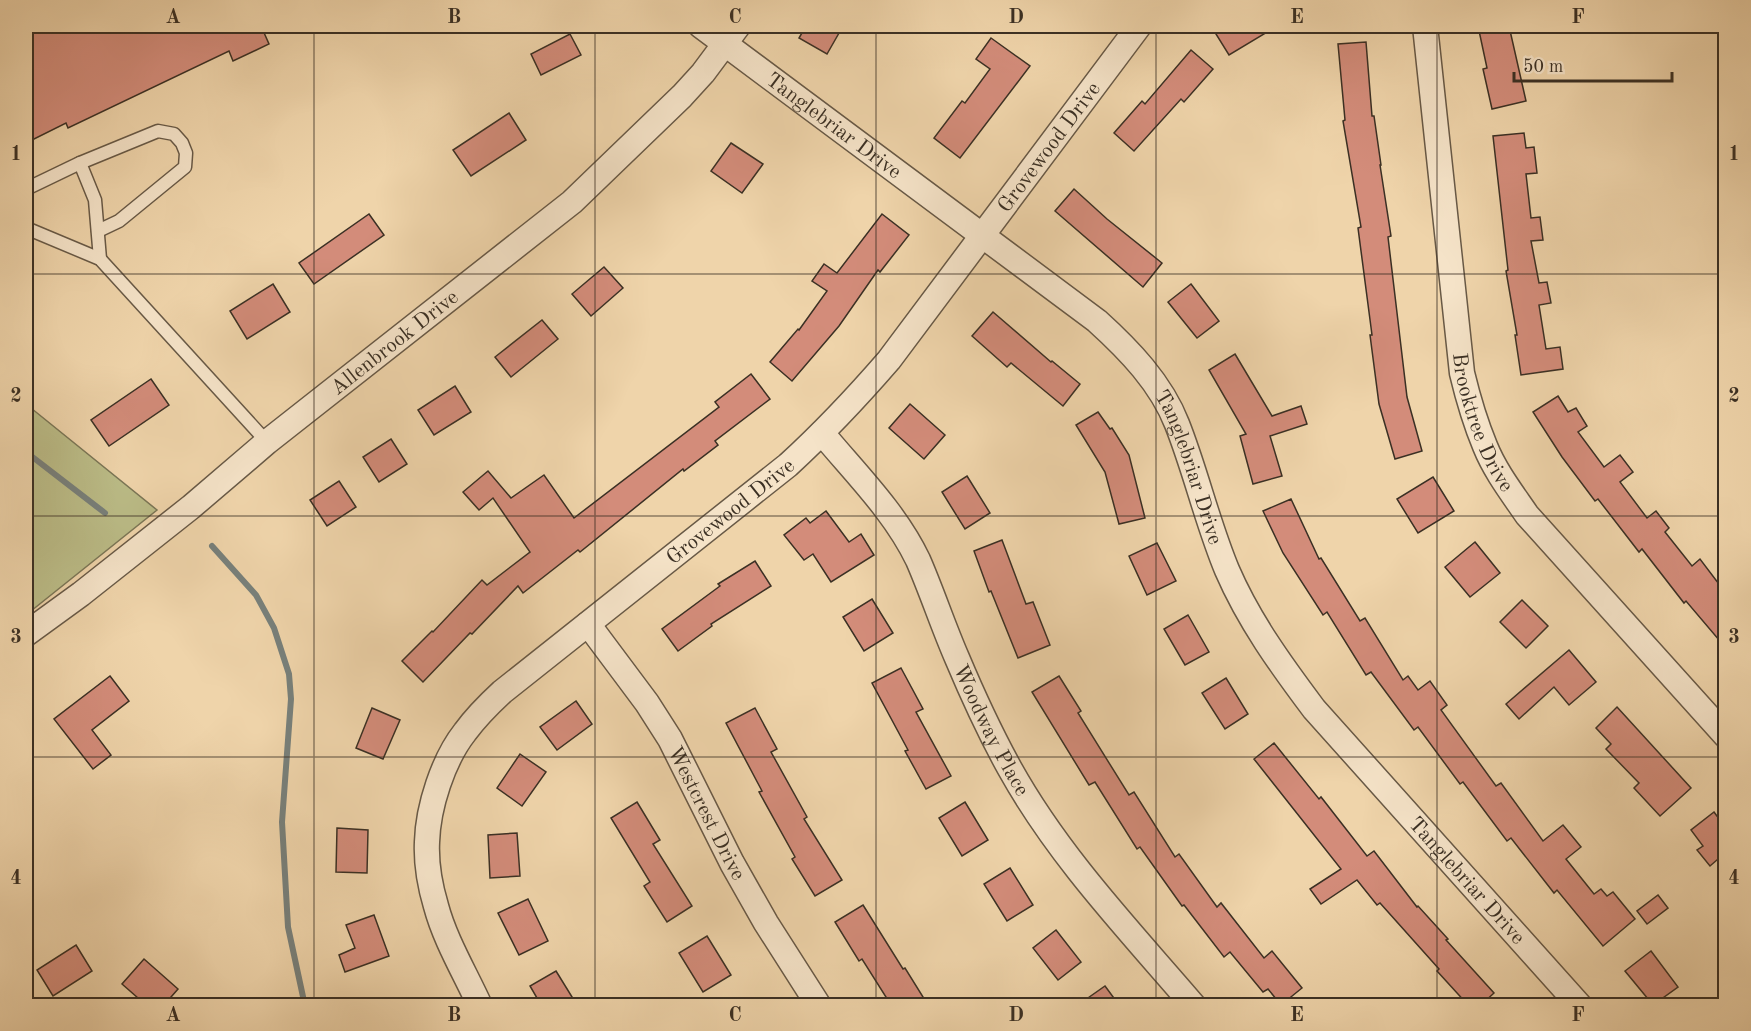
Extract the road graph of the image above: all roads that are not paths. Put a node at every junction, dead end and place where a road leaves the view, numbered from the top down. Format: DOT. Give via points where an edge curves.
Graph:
graph roads {
  1 [pos="701,26"];
  2 [pos="1139,26"];
  3 [pos="1425,26"];
  4 [pos="731,34"];
  5 [pos="80,163"];
  6 [pos="26,189"];
  7 [pos="26,228"];
  8 [pos="98,231"];
  9 [pos="982,236"];
  10 [pos="100,259"];
  11 [pos="822,434"];
  12 [pos="267,442"];
  13 [pos="588,624"];
  14 [pos="26,634"];
  15 [pos="1725,736"];
  16 [pos="480,1005"];
  17 [pos="819,1005"];
  18 [pos="1194,1005"];
  19 [pos="1580,1005"];
  1 -- 4 [label="street, Tanglebriar Drive"];
  2 -- 9 [label="street, Grovewood Drive"];
  3 -- 15 [label="street, Brooktree Drive" via="1462,373 1486,447 1527,515"];
  4 -- 9 [label="street, Tanglebriar Drive"];
  4 -- 12 [label="street, Allenbrook Drive" via="682,96 572,202"];
  5 -- 6 [label="lane"];
  5 -- 8 [label="lane" via="95,200"];
  5 -- 8 [label="lane" via="158,130 174,134 186,153 185,167 118,221"];
  7 -- 10 [label="lane"];
  8 -- 10 [label="lane"];
  9 -- 11 [label="street, Grovewood Drive" via="889,360"];
  9 -- 19 [label="street, Tanglebriar Drive" via="1097,321 1128,349 1155,383 1177,423 1228,572 1253,622 1282,666 1314,709"];
  10 -- 12 [label="lane"];
  11 -- 13 [label="street, Grovewood Drive"];
  11 -- 18 [label="street, Woodway Place" via="885,506 918,560 988,728 1043,822 1087,883"];
  12 -- 14 [label="street, Allenbrook Drive" via="192,507"];
  13 -- 16 [label="street, Grovewood Drive" via="502,692 464,733 444,768 427,843 428,865 446,933"];
  13 -- 17 [label="street, Westcrest Drive" via="670,739 732,863"];
}
